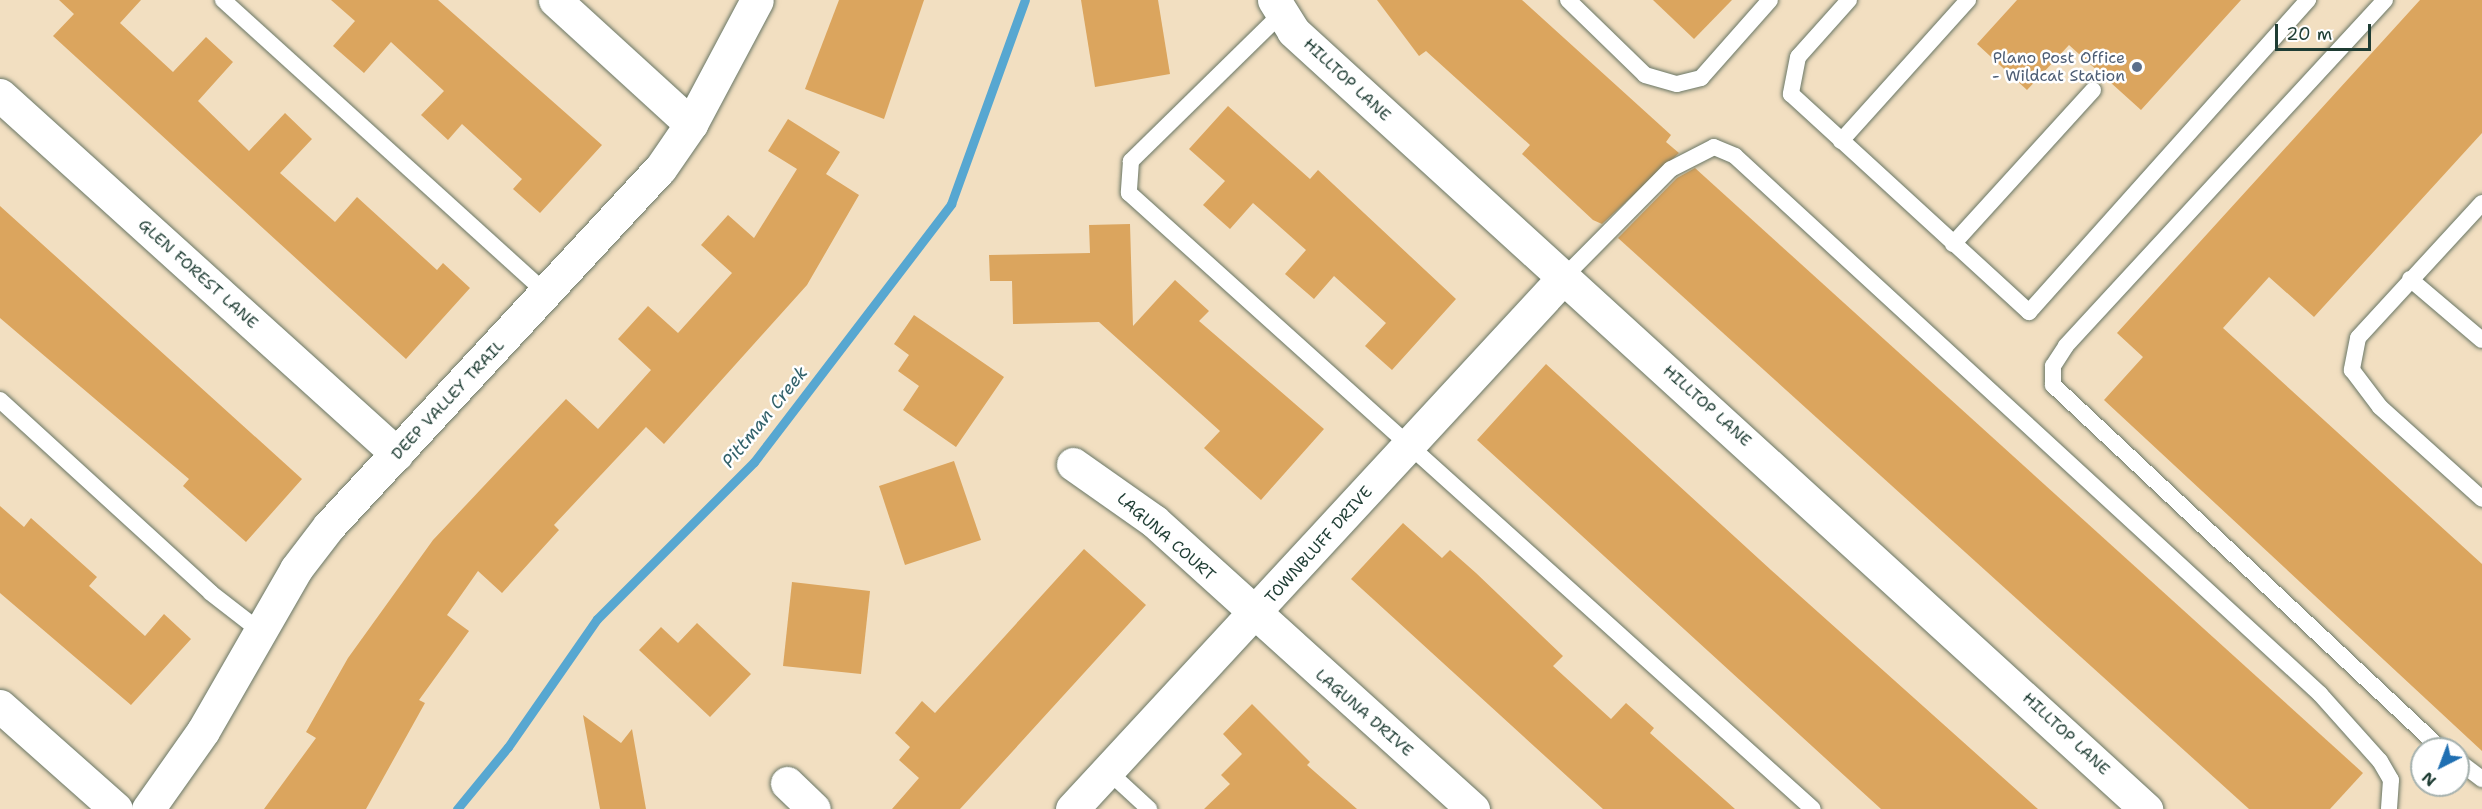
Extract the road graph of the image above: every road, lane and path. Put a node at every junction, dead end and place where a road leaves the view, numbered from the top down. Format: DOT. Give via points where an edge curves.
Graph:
graph roads {
  1 [pos="223,0"];
  2 [pos="555,0"];
  3 [pos="757,0"];
  4 [pos="1568,0"];
  5 [pos="1770,0"];
  6 [pos="1849,0"];
  7 [pos="1968,0"];
  8 [pos="2308,0"];
  9 [pos="2385,0"];
  10 [pos="1277,8"];
  11 [pos="2094,90"];
  12 [pos="0,95"];
  13 [pos="691,124"];
  14 [pos="1841,141"];
  15 [pos="2482,202"];
  16 [pos="1953,244"];
  17 [pos="1563,278"];
  18 [pos="2410,279"];
  19 [pos="547,294"];
  20 [pos="2482,340"];
  21 [pos="0,400"];
  22 [pos="1411,445"];
  23 [pos="397,454"];
  24 [pos="1073,464"];
  25 [pos="2482,499"];
  26 [pos="1254,616"];
  27 [pos="261,631"];
  28 [pos="0,706"];
  29 [pos="2428,737"];
  30 [pos="1108,771"];
  31 [pos="787,783"];
  32 [pos="116,809"];
  33 [pos="148,809"];
  34 [pos="814,809"];
  35 [pos="1072,809"];
  36 [pos="1149,809"];
  37 [pos="1473,809"];
  38 [pos="1813,809"];
  39 [pos="2146,809"];
  40 [pos="2389,809"];
  1 -- 19 [label="lane"];
  2 -- 13 [label="street"];
  3 -- 13 [label="street, DEEP VALLEY TRAIL"];
  4 -- 5 [label="lane" via="1645,75 1677,84 1701,78"];
  6 -- 14 [label="lane" via="1798,57 1791,94"];
  7 -- 14 [label="lane"];
  8 -- 16 [label="lane" via="2029,312"];
  9 -- 29 [label="lane" via="2066,346 2053,366 2053,385"];
  10 -- 17 [label="street, HILLTOP LANE"];
  10 -- 22 [label="lane" via="1131,161 1129,193"];
  11 -- 16 [label="lane"];
  12 -- 23 [label="street, GLEN FOREST LANE"];
  13 -- 19 [label="street, DEEP VALLEY TRAIL" via="616,221"];
  14 -- 16 [label="lane"];
  15 -- 18 [label="lane"];
  17 -- 22 [label="street, TOWNBLUFF DRIVE"];
  17 -- 39 [label="street, HILLTOP LANE" via="1847,531"];
  17 -- 40 [label="lane" via="1671,169 1713,147 1736,156 2320,694 2380,761 2391,780"];
  18 -- 20 [label="lane"];
  18 -- 25 [label="lane" via="2358,338 2352,370 2380,407"];
  19 -- 23 [label="street, DEEP VALLEY TRAIL"];
  21 -- 27 [label="lane" via="211,593"];
  22 -- 26 [label="street, TOWNBLUFF DRIVE"];
  22 -- 38 [label="lane"];
  23 -- 27 [label="street, DEEP VALLEY TRAIL" via="329,526"];
  24 -- 26 [label="street, LAGUNA COURT" via="1154,521"];
  26 -- 30 [label="street, TOWNBLUFF DRIVE"];
  26 -- 37 [label="street, LAGUNA DRIVE"];
  27 -- 33 [label="street, DEEP VALLEY TRAIL" via="203,731"];
  28 -- 32 [label="street"];
  30 -- 35 [label="street, TOWNBLUFF DRIVE"];
  30 -- 36 [label="lane"];
  31 -- 34 [label="street"];
}
